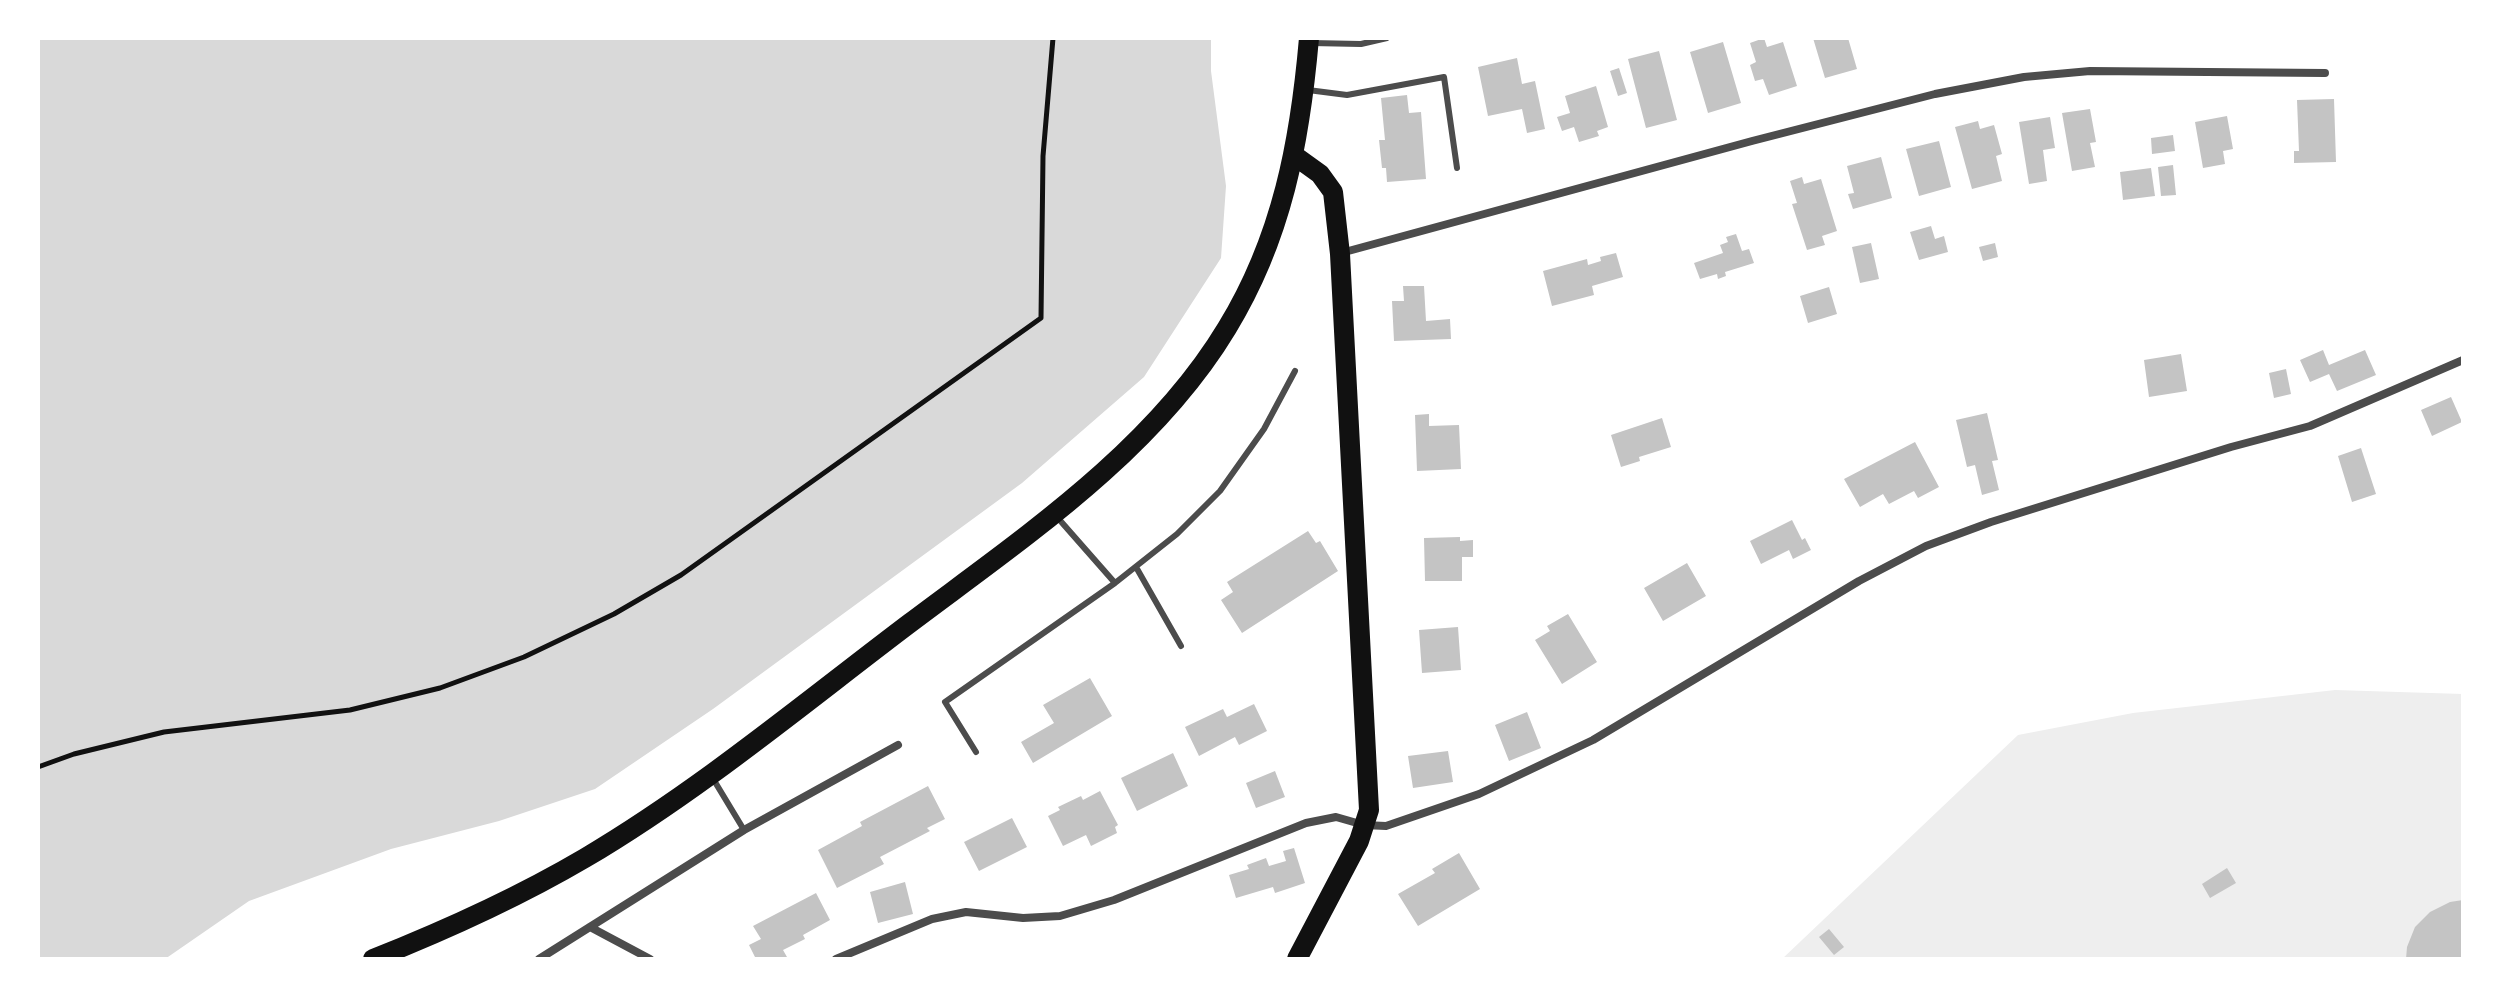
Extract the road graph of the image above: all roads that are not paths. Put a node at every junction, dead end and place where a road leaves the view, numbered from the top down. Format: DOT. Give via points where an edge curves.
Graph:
graph roads {
  1 [pos="1387,38"];
  2 [pos="1308,40"];
  3 [pos="2325,73"];
  4 [pos="1304,90"];
  5 [pos="1295,156"];
  6 [pos="1457,168"];
  7 [pos="1340,254"];
  8 [pos="2463,360"];
  9 [pos="1295,371"];
  10 [pos="1055,514"];
  11 [pos="1136,567"];
  12 [pos="1115,583"];
  13 [pos="1181,646"];
  14 [pos="898,745"];
  15 [pos="976,752"];
  16 [pos="710,774"];
  17 [pos="1364,825"];
  18 [pos="744,830"];
  19 [pos="590,927"];
  20 [pos="373,959"];
  21 [pos="539,959"];
  22 [pos="650,959"];
  23 [pos="836,959"];
  24 [pos="1297,959"];
  1 -- 2 [label="lane" via="1361,44"];
  2 -- 4 [label="main road"];
  3 -- 7 [label="street" via="2090,71 2024,77 1752,141"];
  4 -- 5 [label="main road"];
  4 -- 6 [label="lane" via="1347,95 1444,77"];
  5 -- 7 [label="main road" via="1320,174 1333,192"];
  5 -- 10 [label="main road" via="1263,255 1205,363 1154,421"];
  7 -- 17 [label="main road" via="1368,765"];
  8 -- 17 [label="street" via="2310,426 1926,546 1593,740 1479,794 1386,826"];
  9 -- 11 [label="lane" via="1264,429 1220,491"];
  10 -- 12 [label="lane"];
  10 -- 16 [label="main road"];
  11 -- 12 [label="lane"];
  11 -- 13 [label="lane"];
  12 -- 15 [label="lane" via="945,702"];
  14 -- 18 [label="street"];
  16 -- 18 [label="lane"];
  16 -- 20 [label="main road" via="532,888"];
  17 -- 23 [label="street" via="1336,817 1306,823 1114,900 1060,916 966,912 932,919"];
  17 -- 24 [label="main road"];
  18 -- 19 [label="street"];
  19 -- 21 [label="street"];
  19 -- 22 [label="street"];
}
